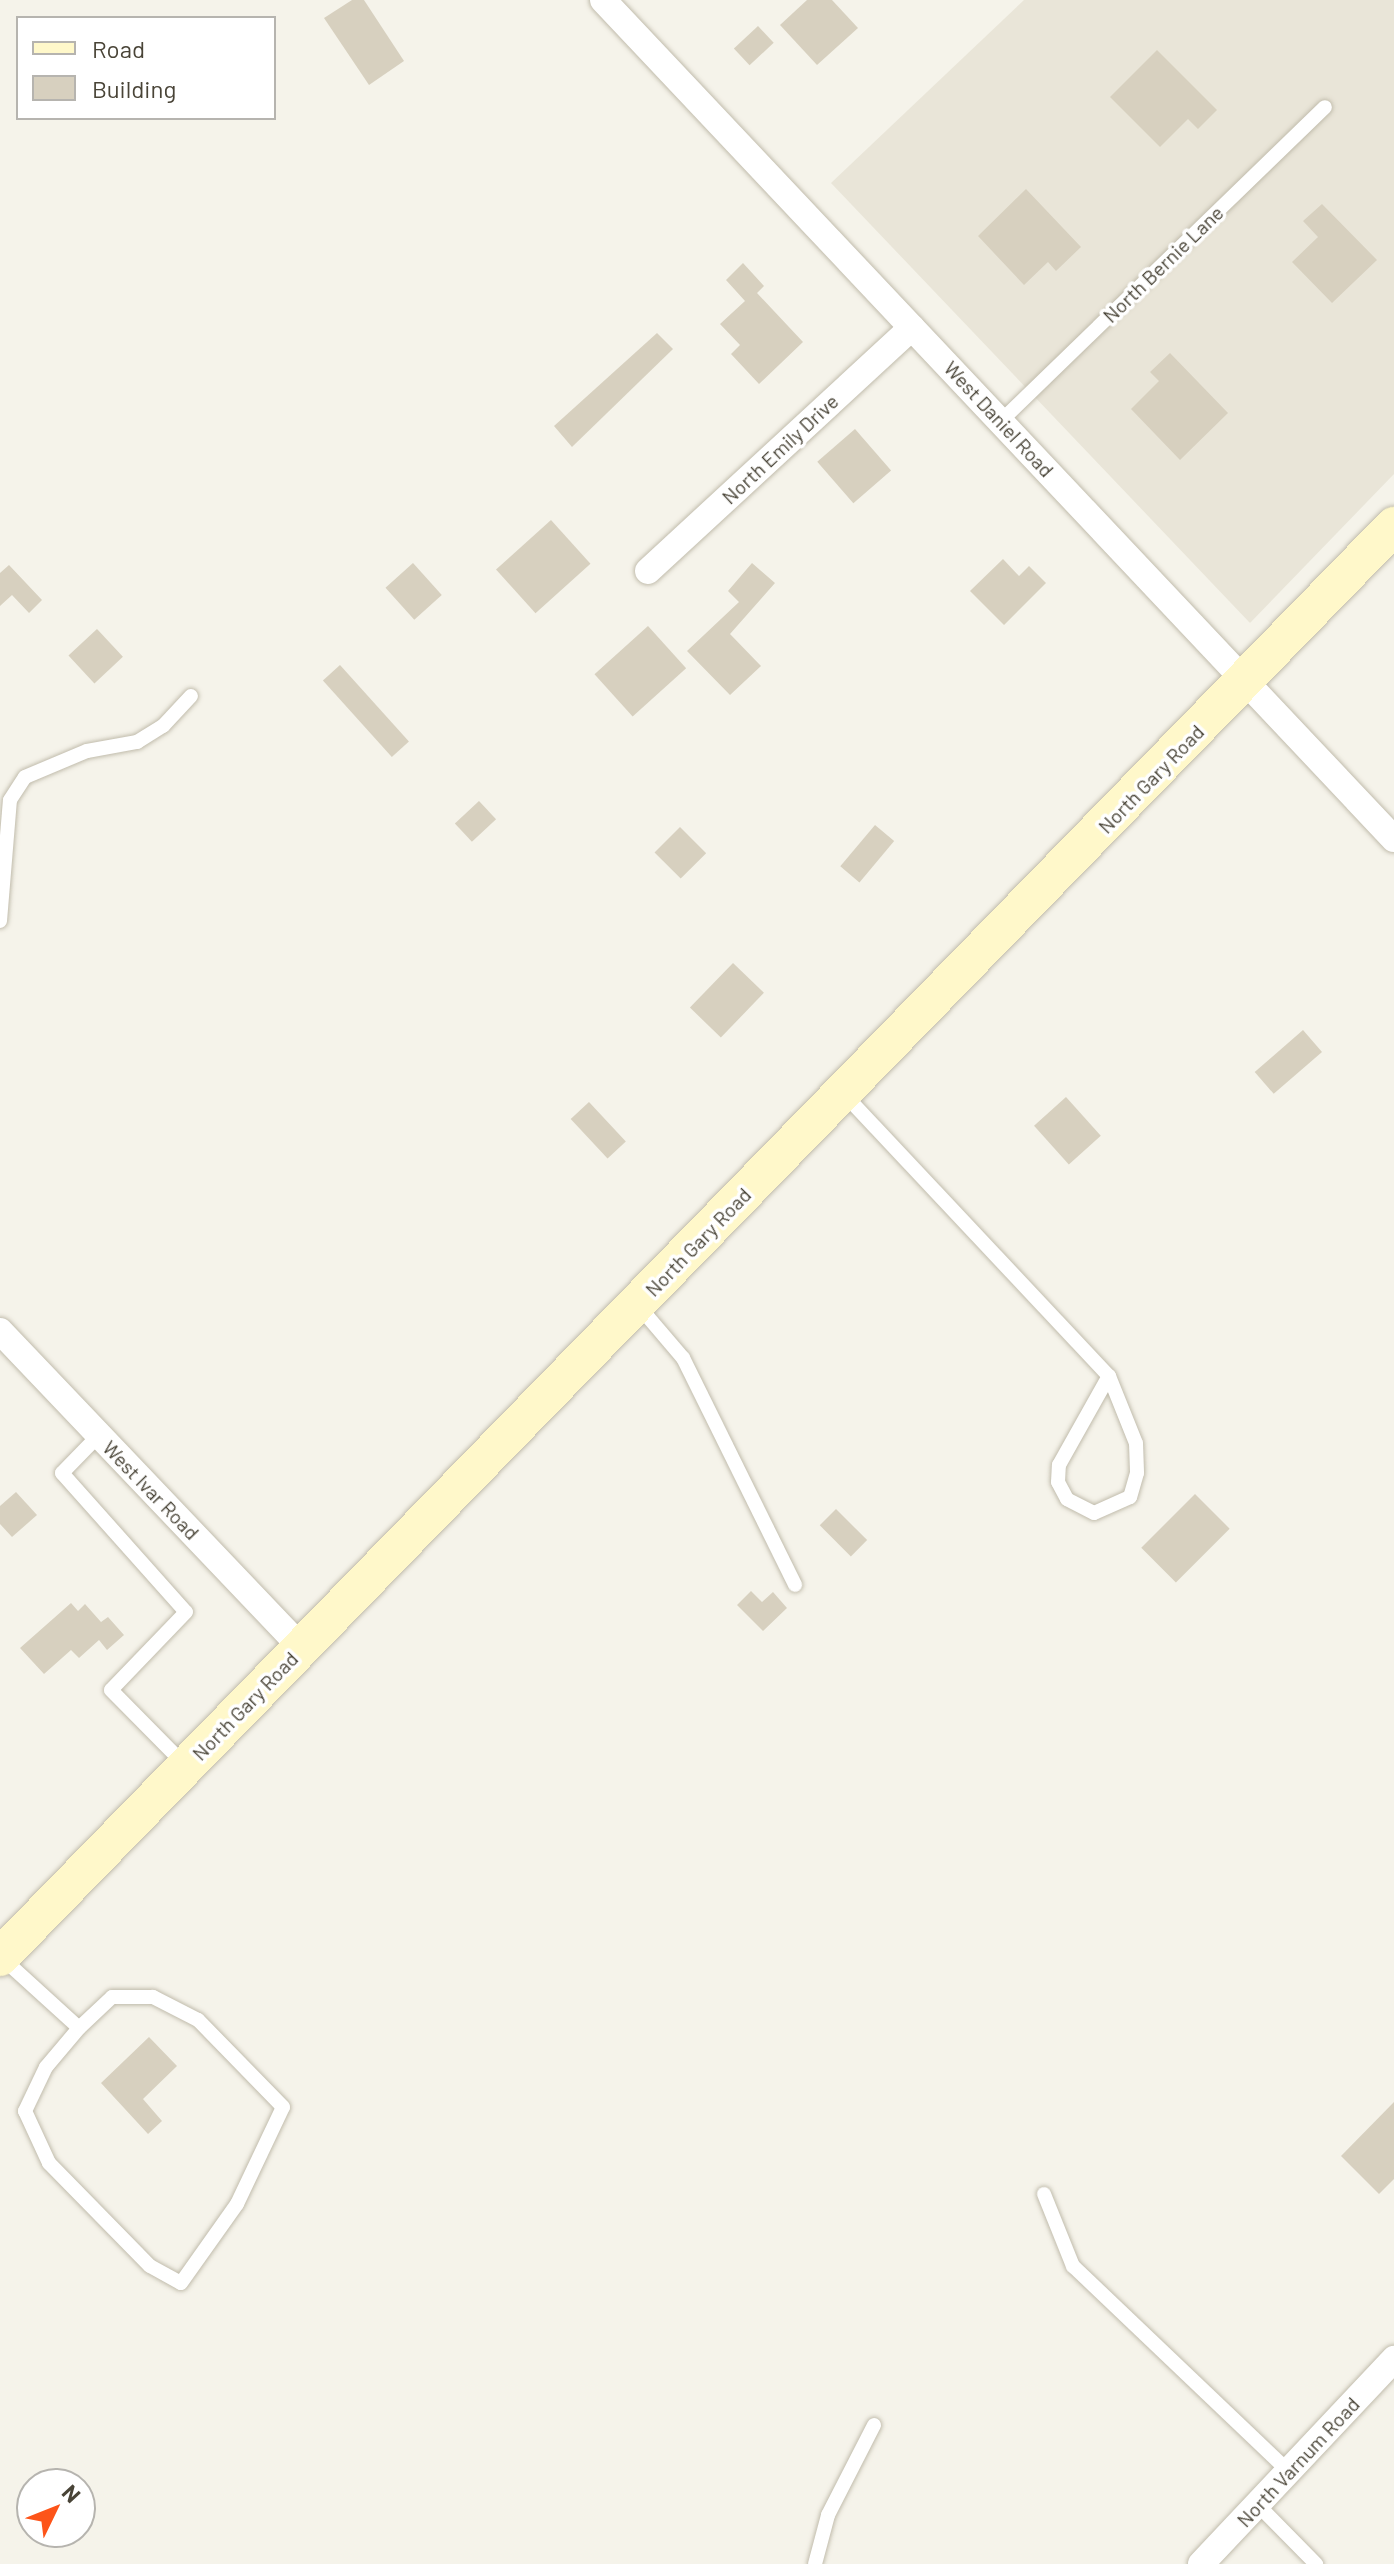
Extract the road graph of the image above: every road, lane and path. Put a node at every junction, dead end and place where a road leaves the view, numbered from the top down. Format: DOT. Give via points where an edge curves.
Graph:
graph roads {
  1 [pos="603,0"];
  2 [pos="1325,107"];
  3 [pos="912,327"];
  4 [pos="1001,421"];
  5 [pos="1394,526"];
  6 [pos="648,571"];
  7 [pos="1247,681"];
  8 [pos="191,696"];
  9 [pos="1394,839"];
  10 [pos="0,921"];
  11 [pos="843,1094"];
  12 [pos="637,1304"];
  13 [pos="0,1331"];
  14 [pos="1109,1376"];
  15 [pos="99,1435"];
  16 [pos="795,1585"];
  17 [pos="302,1648"];
  18 [pos="186,1766"];
  19 [pos="0,1957"];
  20 [pos="79,2028"];
  21 [pos="1044,2194"];
  22 [pos="1394,2359"];
  23 [pos="874,2425"];
  24 [pos="1289,2472"];
  25 [pos="1258,2505"];
  26 [pos="815,2564"];
  27 [pos="1201,2564"];
  28 [pos="1316,2564"];
  1 -- 3 [label="street, West Daniel Road"];
  2 -- 4 [label="lane, North Bernie Lane"];
  3 -- 4 [label="street, West Daniel Road"];
  3 -- 6 [label="street, North Emily Drive"];
  4 -- 7 [label="street, West Daniel Road"];
  5 -- 7 [label="street, North Gary Road"];
  7 -- 9 [label="street, West Daniel Road"];
  7 -- 11 [label="street, North Gary Road"];
  8 -- 10 [label="lane" via="163,726 137,742 87,751 25,777 10,800"];
  11 -- 12 [label="street, North Gary Road"];
  11 -- 14 [label="lane"];
  12 -- 16 [label="lane" via="683,1358"];
  12 -- 17 [label="street, North Gary Road"];
  13 -- 15 [label="street, West Ivar Road"];
  14 -- 14 [label="lane" via="1136,1443 1137,1473 1130,1497 1094,1513 1067,1499 1058,1482 1059,1465"];
  15 -- 17 [label="street, West Ivar Road"];
  15 -- 18 [label="lane" via="62,1473 186,1612 111,1690"];
  17 -- 18 [label="street, North Gary Road"];
  18 -- 19 [label="street, North Gary Road"];
  19 -- 20 [label="lane"];
  20 -- 20 [label="lane" via="46,2067 25,2111 49,2163 150,2266 181,2283 237,2204 283,2107 198,2020 153,1997 112,1997"];
  21 -- 24 [label="lane" via="1073,2266"];
  22 -- 24 [label="street, North Varnum Road"];
  23 -- 26 [label="lane" via="828,2515"];
  24 -- 25 [label="street, North Varnum Road"];
  25 -- 27 [label="street, North Varnum Road"];
  25 -- 28 [label="lane"];
}
